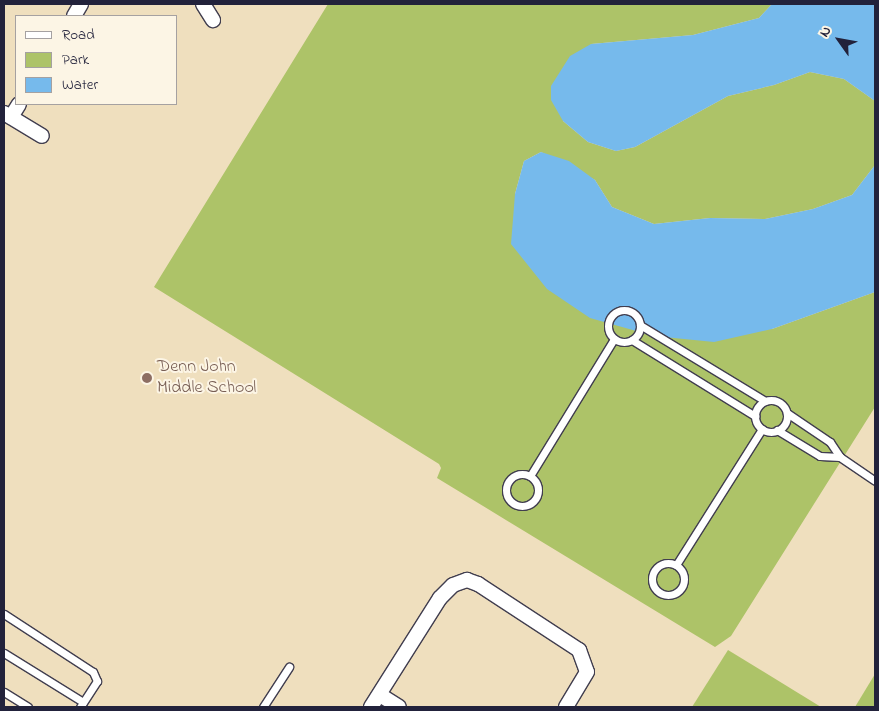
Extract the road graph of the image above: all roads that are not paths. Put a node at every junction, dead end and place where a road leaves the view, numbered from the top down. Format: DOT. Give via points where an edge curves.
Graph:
graph roads {
  1 [pos="82,4"];
  2 [pos="203,4"];
  3 [pos="75,15"];
  4 [pos="214,20"];
  5 [pos="18,105"];
  6 [pos="7,115"];
  7 [pos="42,136"];
  8 [pos="640,325"];
  9 [pos="614,339"];
  10 [pos="632,340"];
  11 [pos="764,401"];
  12 [pos="786,413"];
  13 [pos="755,416"];
  14 [pos="762,429"];
  15 [pos="777,430"];
  16 [pos="840,458"];
  17 [pos="530,476"];
  18 [pos="875,480"];
  19 [pos="676,565"];
  20 [pos="4,614"];
  21 [pos="4,652"];
  22 [pos="289,667"];
  23 [pos="4,692"];
  24 [pos="380,695"];
  25 [pos="82,705"];
  26 [pos="28,707"];
  27 [pos="264,707"];
  28 [pos="371,707"];
  29 [pos="399,707"];
  30 [pos="566,707"];
  1 -- 3 [label="street"];
  2 -- 4 [label="street"];
  5 -- 6 [label="street"];
  6 -- 7 [label="street"];
  8 -- 9 [label="lane" via="632,311 616,312 608,325"];
  8 -- 10 [label="lane"];
  8 -- 11 [label="lane"];
  9 -- 10 [label="lane"];
  9 -- 17 [label="lane"];
  10 -- 13 [label="lane"];
  11 -- 12 [label="lane" via="777,401"];
  11 -- 13 [label="lane" via="758,406"];
  12 -- 15 [label="lane" via="785,423"];
  12 -- 16 [label="lane" via="830,442"];
  13 -- 14 [label="lane"];
  14 -- 15 [label="lane"];
  14 -- 19 [label="lane"];
  15 -- 16 [label="lane" via="820,456"];
  16 -- 18 [label="lane"];
  17 -- 17 [label="lane" via="517,475 508,482 508,498 516,505 530,504 537,496 538,486"];
  19 -- 19 [label="lane" via="666,564 654,572 652,582 661,594 677,593 683,584 683,574"];
  20 -- 25 [label="lane" via="93,672 97,681"];
  21 -- 25 [label="lane"];
  22 -- 27 [label="lane"];
  23 -- 26 [label="lane"];
  24 -- 28 [label="street"];
  24 -- 29 [label="street"];
  24 -- 30 [label="street" via="440,598 453,585 467,580 579,650 586,672"];
}
